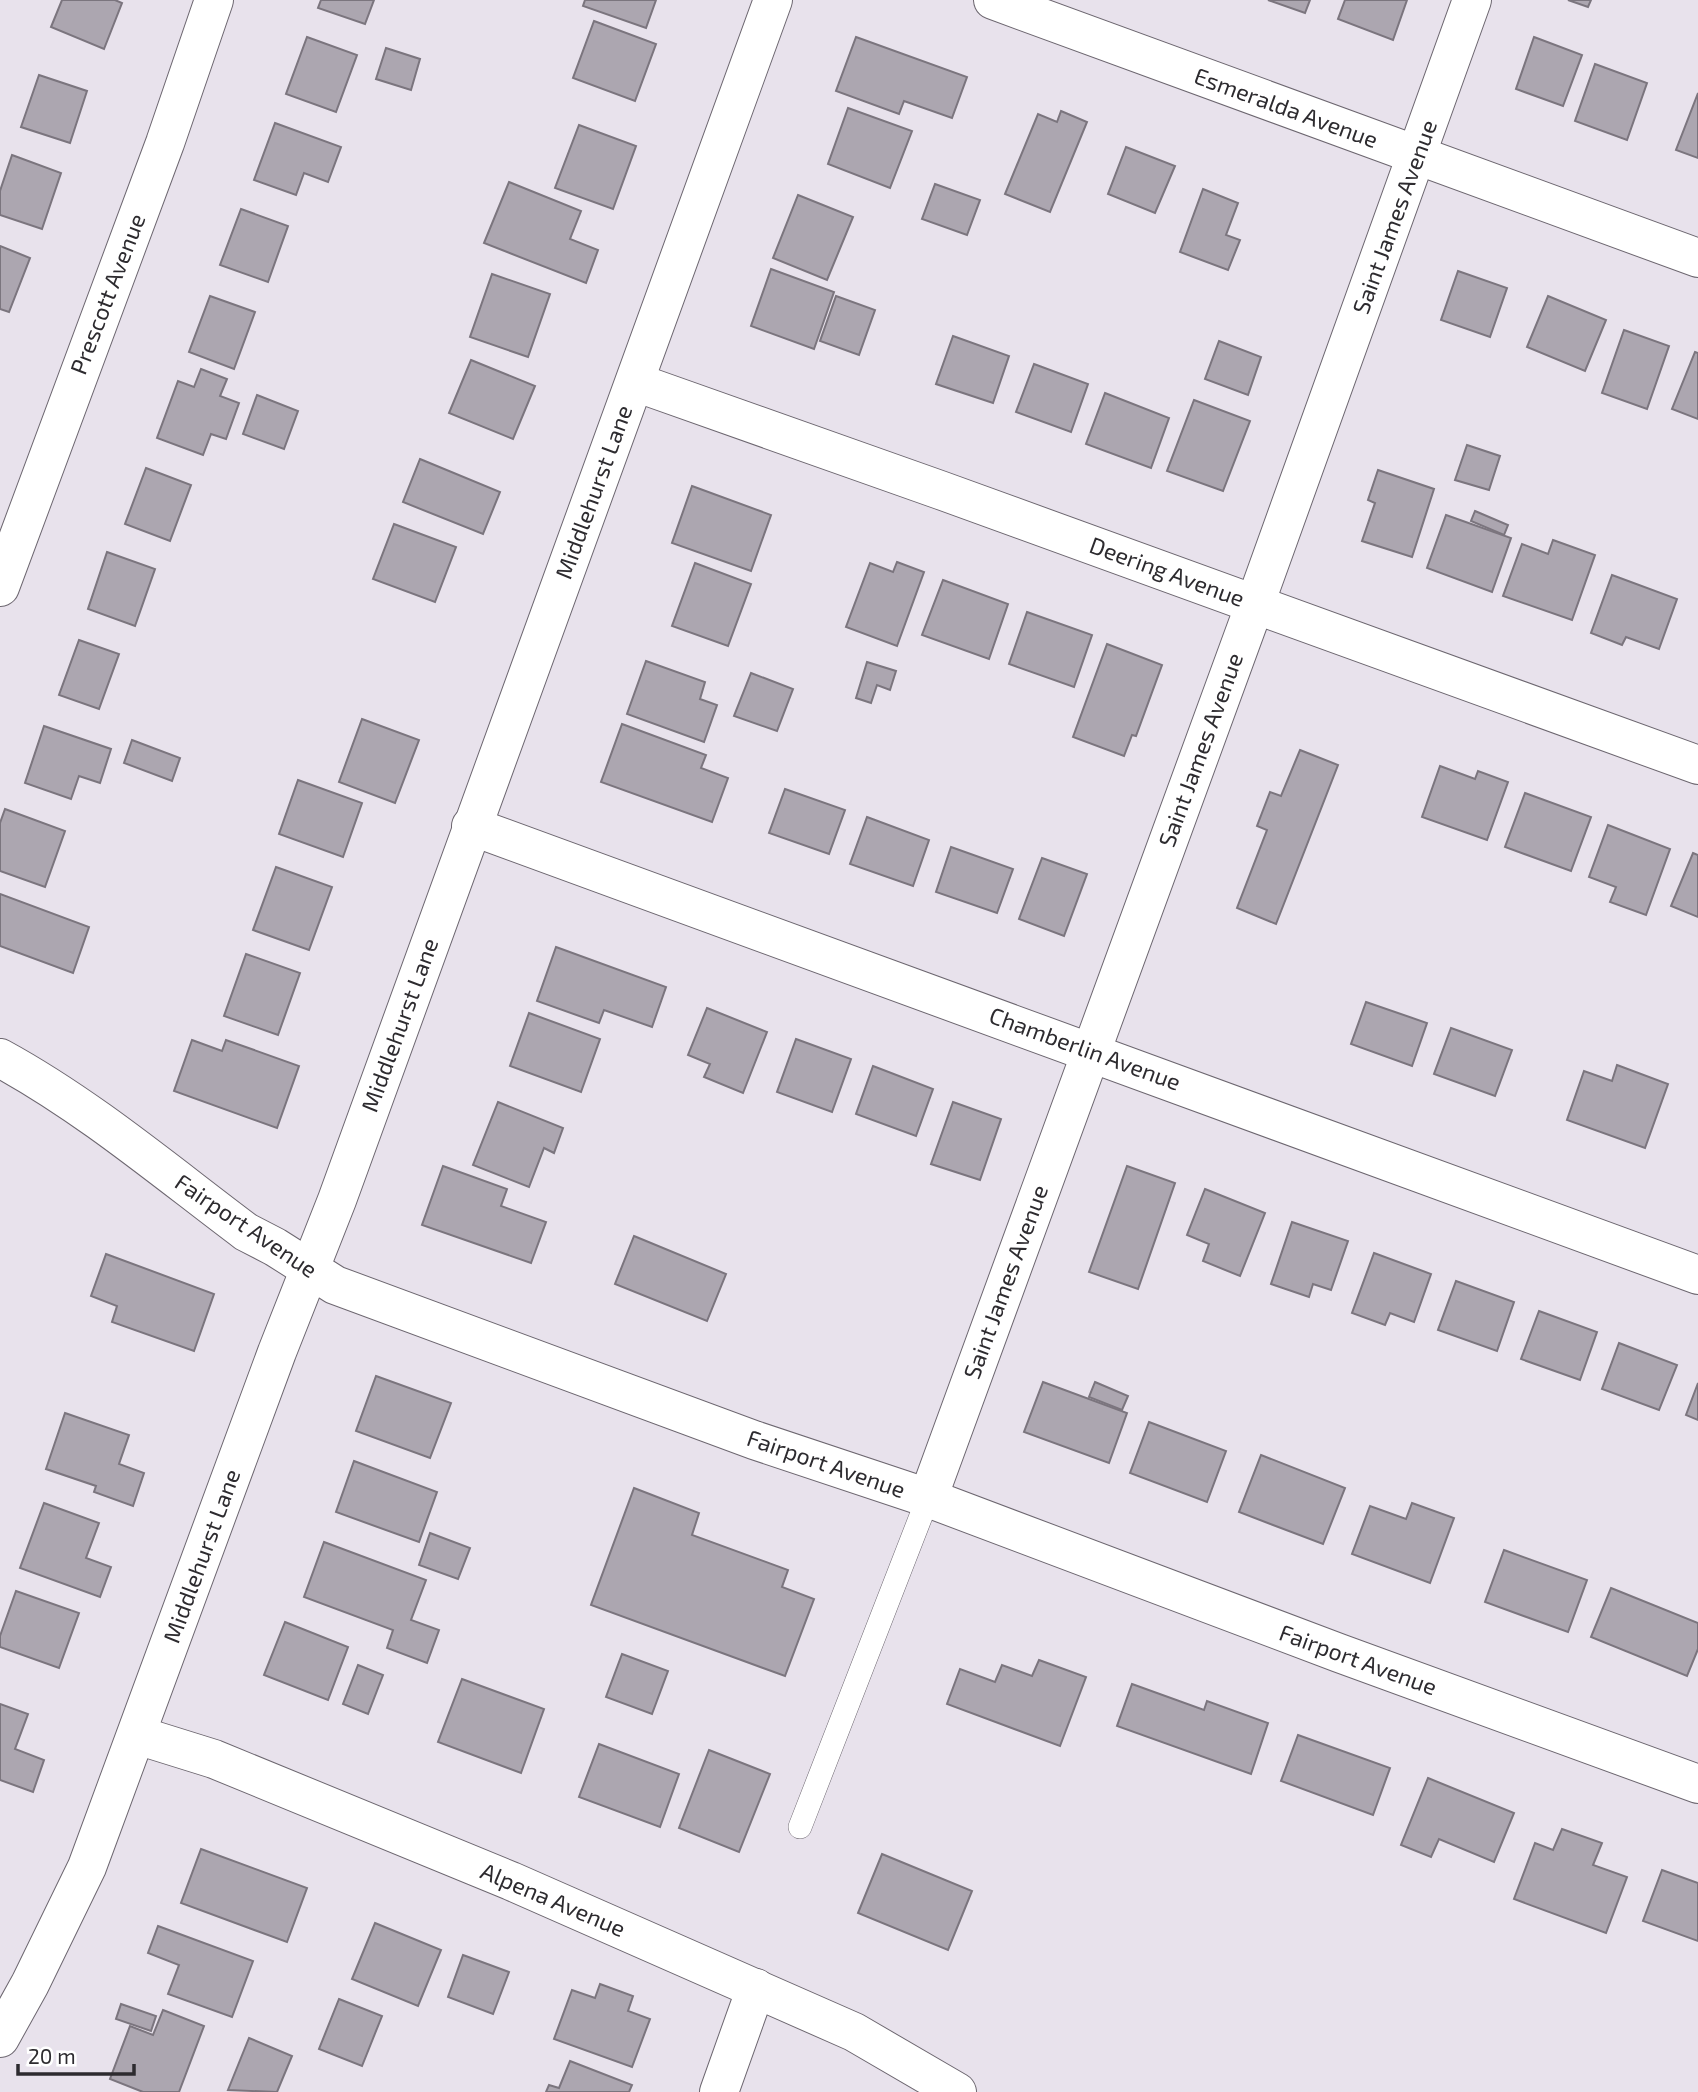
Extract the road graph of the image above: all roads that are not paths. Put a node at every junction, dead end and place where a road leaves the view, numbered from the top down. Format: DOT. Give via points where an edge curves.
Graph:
graph roads {
  1 [pos="214,0"];
  2 [pos="773,0"];
  3 [pos="993,0"];
  4 [pos="1472,0"];
  5 [pos="1417,156"];
  6 [pos="1698,258"];
  7 [pos="635,382"];
  8 [pos="0,587"];
  9 [pos="1255,604"];
  10 [pos="1698,765"];
  11 [pos="471,827"];
  12 [pos="1090,1051"];
  13 [pos="0,1058"];
  14 [pos="310,1269"];
  15 [pos="1698,1275"];
  16 [pos="928,1499"];
  17 [pos="137,1735"];
  18 [pos="1698,1784"];
  19 [pos="800,1826"];
  20 [pos="757,1988"];
  21 [pos="0,2038"];
  22 [pos="719,2092"];
  23 [pos="957,2092"];
  1 -- 8 [label="street, Prescott Avenue"];
  2 -- 7 [label="street, Middlehurst Lane"];
  3 -- 5 [label="street, Esmeralda Avenue"];
  4 -- 5 [label="street, Saint James Avenue"];
  5 -- 6 [label="street, Esmeralda Avenue"];
  5 -- 9 [label="street, Saint James Avenue"];
  7 -- 9 [label="street, Deering Avenue"];
  7 -- 11 [label="street, Middlehurst Lane"];
  9 -- 10 [label="street, Deering Avenue"];
  9 -- 12 [label="street, Saint James Avenue"];
  11 -- 12 [label="street, Chamberlin Avenue"];
  11 -- 14 [label="street, Middlehurst Lane"];
  12 -- 15 [label="street, Chamberlin Avenue"];
  12 -- 16 [label="street, Saint James Avenue"];
  13 -- 14 [label="street, Fairport Avenue" via="84,1110 246,1232"];
  14 -- 16 [label="street, Fairport Avenue" via="335,1285 372,1299"];
  14 -- 17 [label="street, Middlehurst Lane"];
  16 -- 18 [label="street, Fairport Avenue"];
  16 -- 19 [label="lane"];
  17 -- 20 [label="street, Alpena Avenue" via="214,1759"];
  17 -- 21 [label="street, Middlehurst Lane" via="87,1867"];
  20 -- 22 [label="street"];
  20 -- 23 [label="street, Alpena Avenue" via="854,2032"];
}
